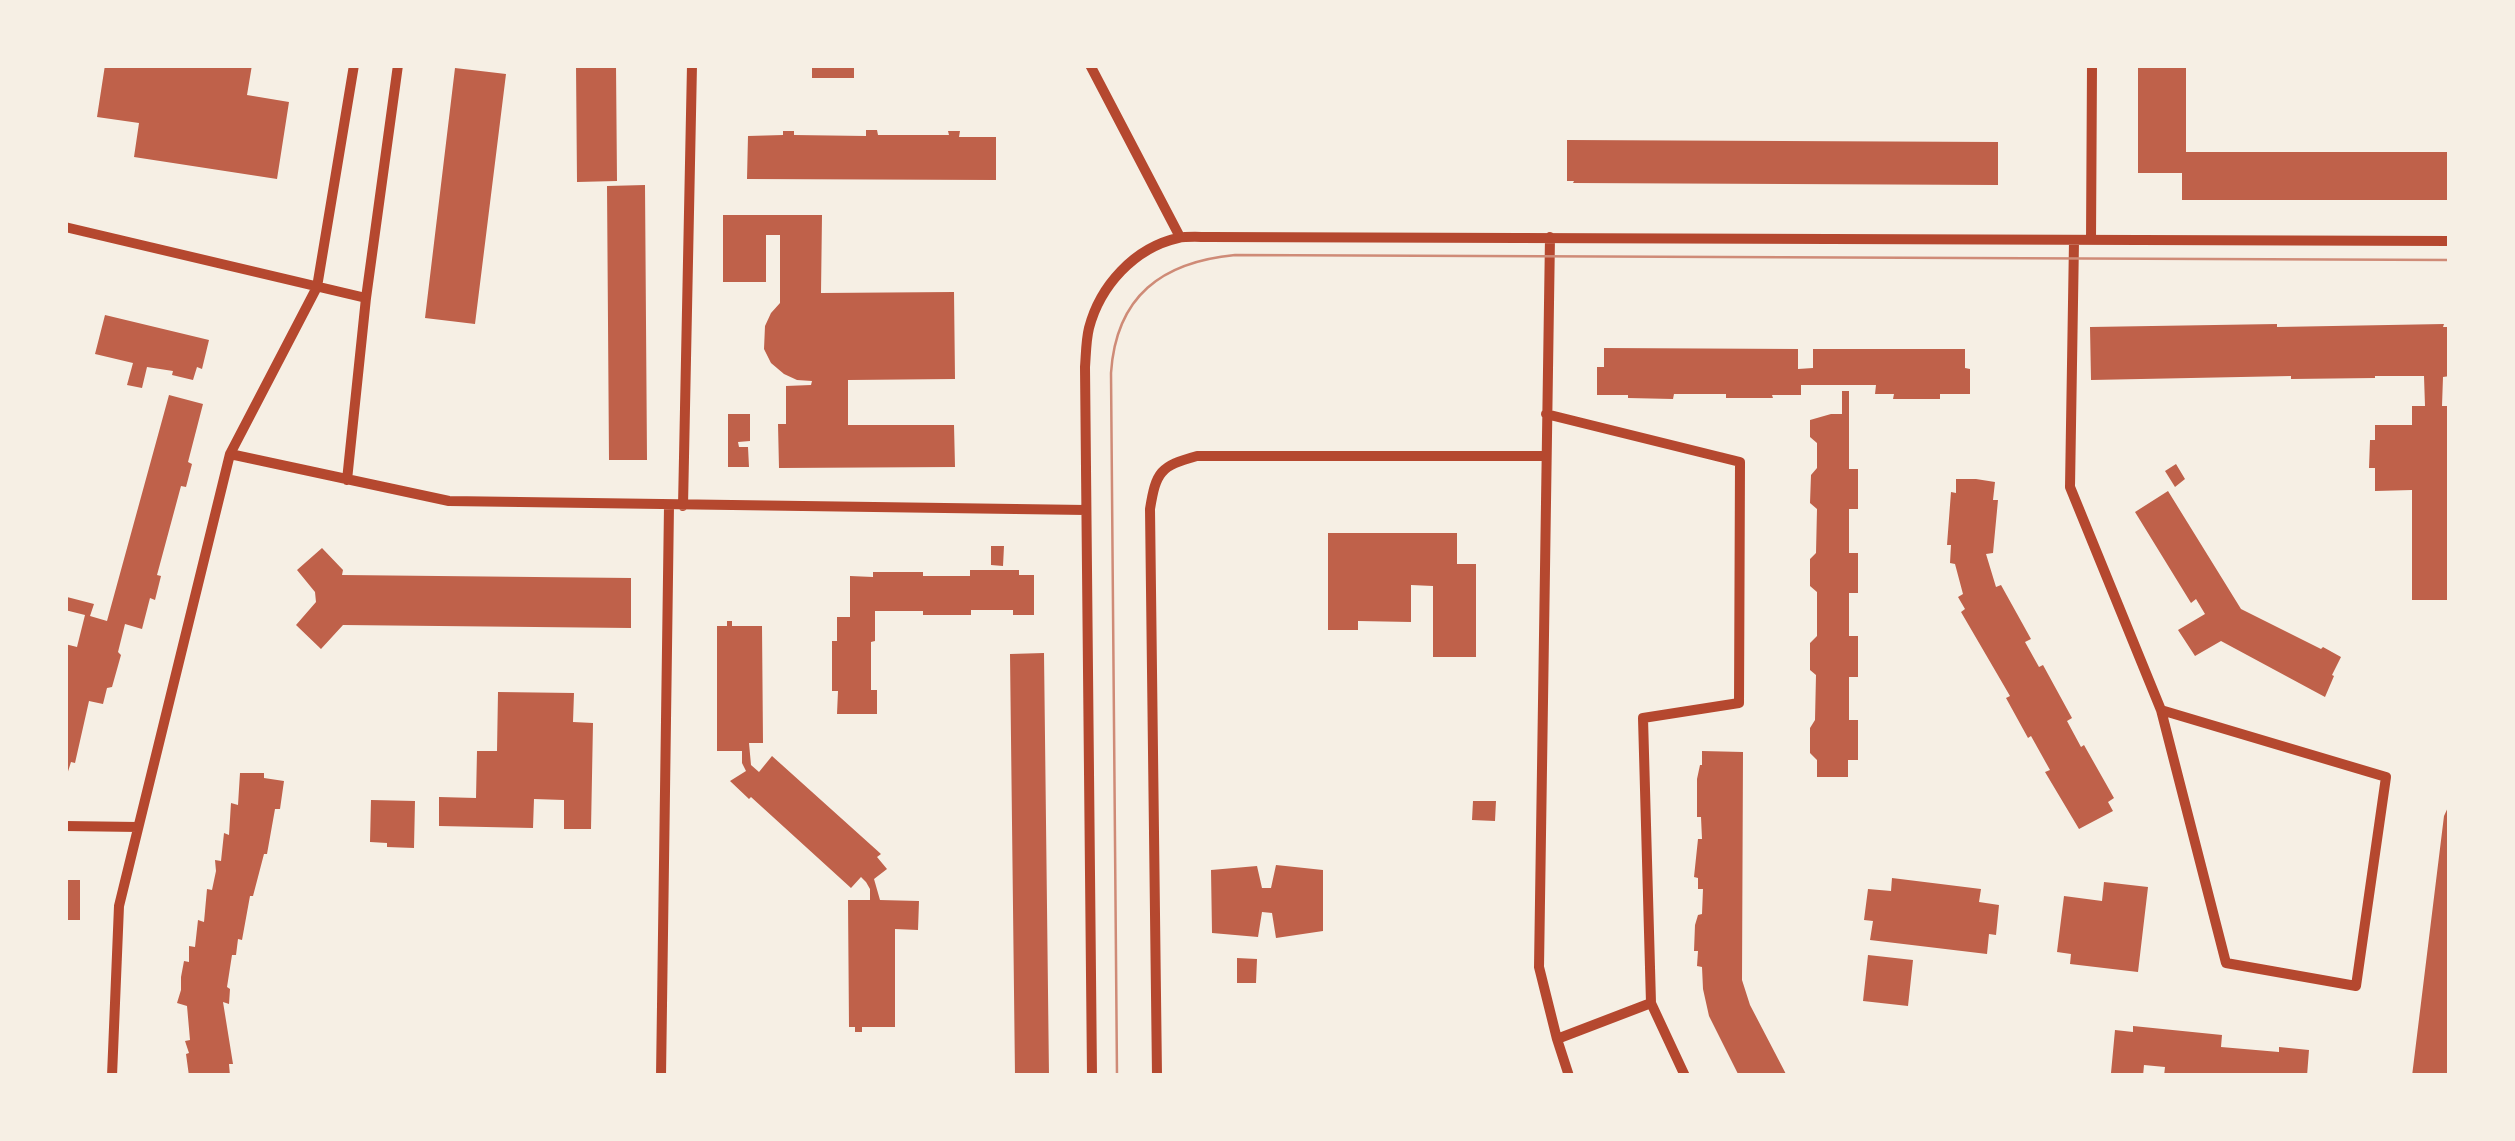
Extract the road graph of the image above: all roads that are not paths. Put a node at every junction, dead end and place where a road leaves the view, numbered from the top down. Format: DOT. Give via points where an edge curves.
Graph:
graph roads {
  1 [pos="354,65"];
  2 [pos="398,65"];
  3 [pos="692,65"];
  4 [pos="1090,65"];
  5 [pos="2092,65"];
  6 [pos="65,227"];
  7 [pos="1180,237"];
  8 [pos="1550,237"];
  9 [pos="2091,240"];
  10 [pos="2074,241"];
  11 [pos="2450,241"];
  12 [pos="317,287"];
  13 [pos="366,298"];
  14 [pos="1546,414"];
  15 [pos="230,454"];
  16 [pos="1546,456"];
  17 [pos="347,480"];
  18 [pos="669,506"];
  19 [pos="683,506"];
  20 [pos="1086,510"];
  21 [pos="2161,710"];
  22 [pos="65,826"];
  23 [pos="138,826"];
  24 [pos="1650,1003"];
  25 [pos="1556,1039"];
  26 [pos="112,1076"];
  27 [pos="661,1076"];
  28 [pos="1092,1076"];
  29 [pos="1157,1076"];
  30 [pos="1569,1076"];
  31 [pos="1685,1076"];
  1 -- 12 [label="street"];
  2 -- 13 [label="street"];
  3 -- 19 [label="street"];
  4 -- 7 [label="street"];
  5 -- 9 [label="street"];
  6 -- 12 [label="street"];
  7 -- 8 [label="street"];
  7 -- 20 [label="street" via="1136,258 1112,280 1088,330"];
  8 -- 10 [label="street"];
  8 -- 14 [label="street"];
  9 -- 10 [label="street"];
  9 -- 11 [label="street"];
  10 -- 21 [label="street" via="2070,487"];
  12 -- 13 [label="street"];
  12 -- 15 [label="street"];
  13 -- 17 [label="street"];
  14 -- 16 [label="street"];
  14 -- 24 [label="street" via="1740,462 1738,703 1643,718"];
  15 -- 17 [label="street"];
  15 -- 23 [label="street"];
  16 -- 25 [label="street" via="1539,967"];
  16 -- 29 [label="street" via="1196,456 1173,462 1154,480"];
  17 -- 18 [label="street" via="450,501"];
  18 -- 19 [label="street"];
  18 -- 27 [label="street"];
  19 -- 20 [label="street"];
  20 -- 28 [label="street"];
  21 -- 21 [label="street" via="2386,777 2356,986 2226,963"];
  22 -- 23 [label="street"];
  23 -- 26 [label="street" via="119,906"];
  24 -- 25 [label="street"];
  24 -- 31 [label="street"];
  25 -- 30 [label="street"];
}
